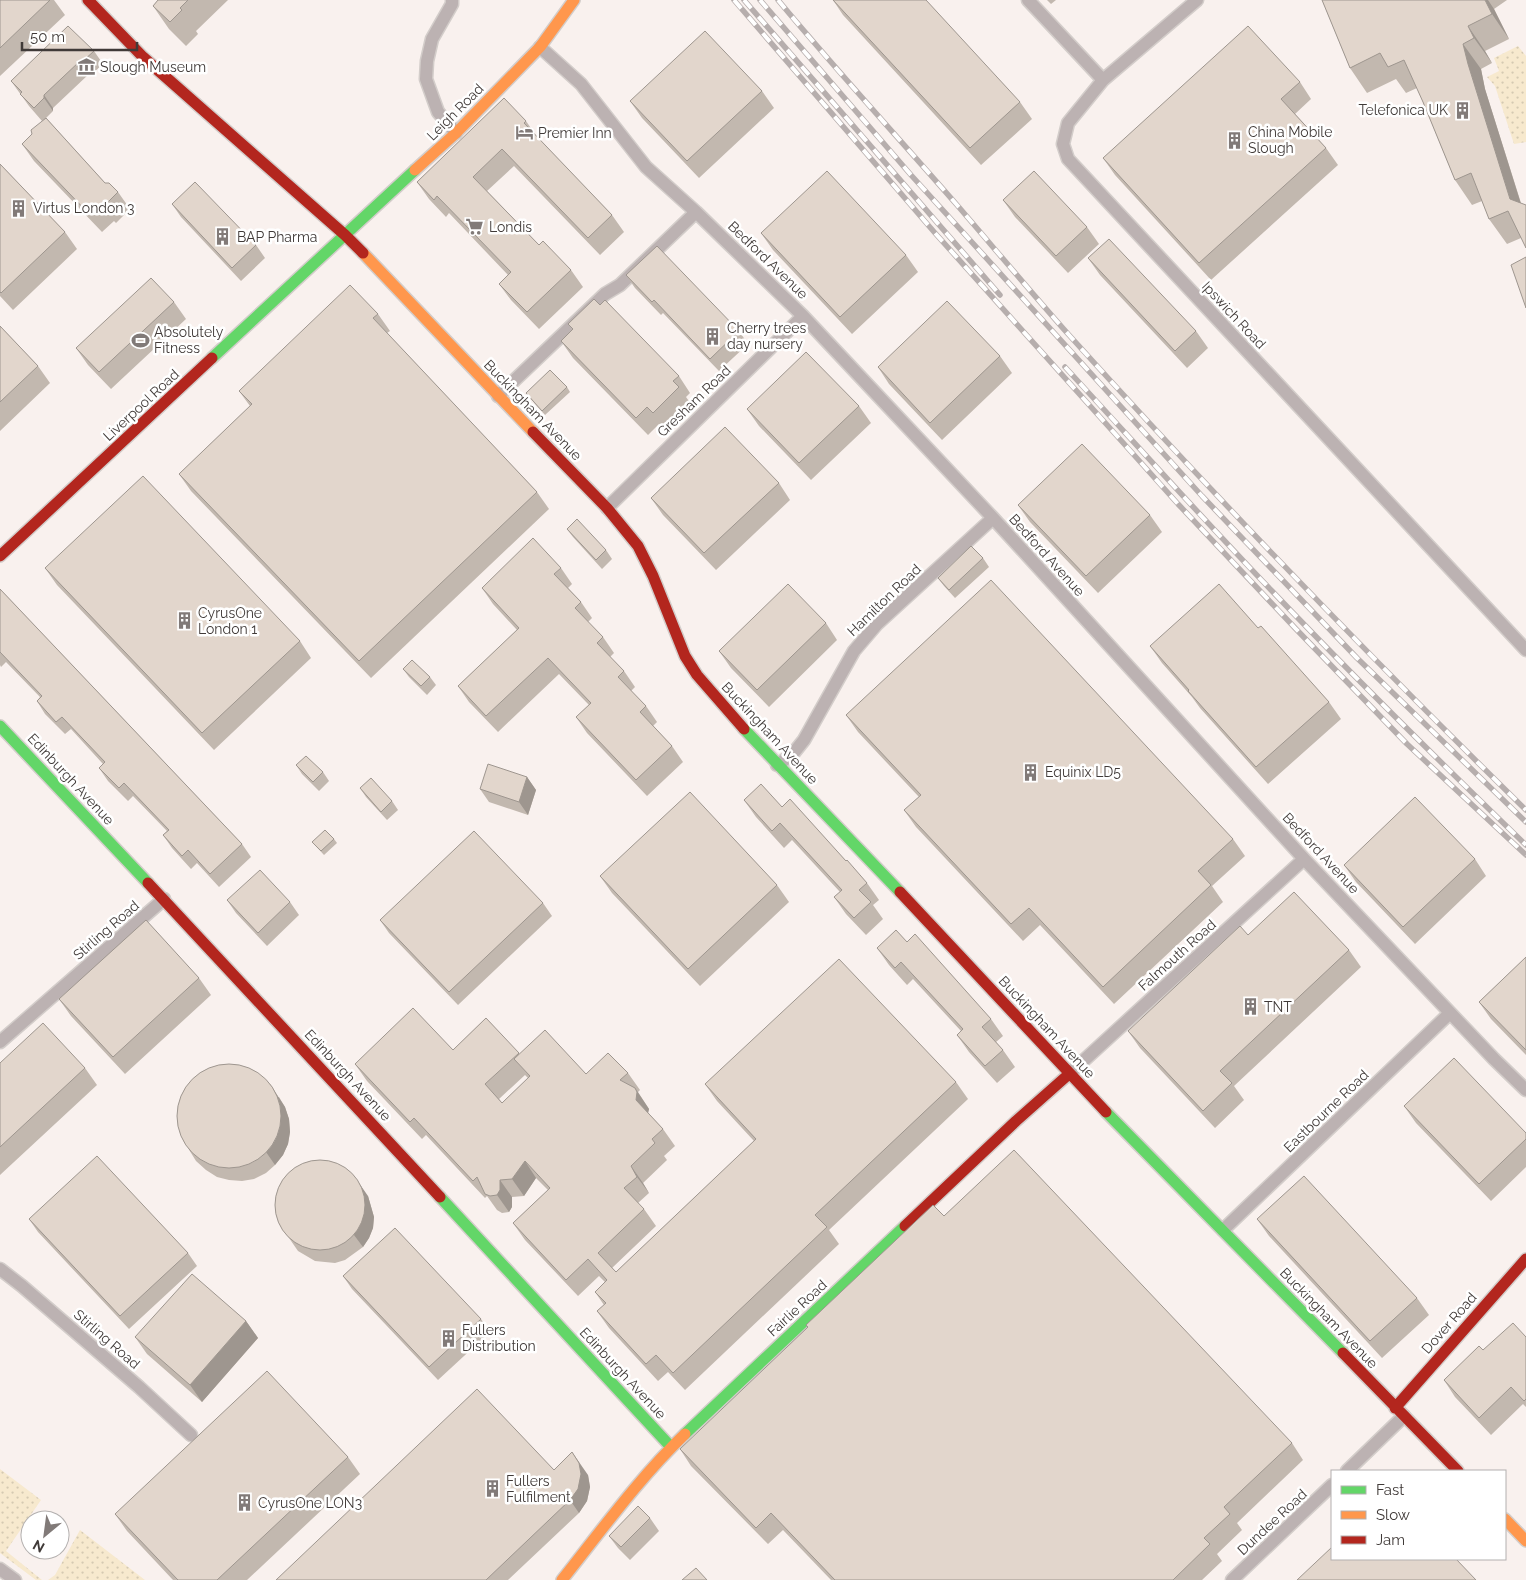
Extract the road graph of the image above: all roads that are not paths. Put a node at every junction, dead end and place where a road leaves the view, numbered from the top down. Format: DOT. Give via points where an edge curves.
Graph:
graph roads {
  1 [pos="88,0"];
  2 [pos="452,0"];
  3 [pos="574,0"];
  4 [pos="1028,0"];
  5 [pos="1197,0"];
  6 [pos="540,47"];
  7 [pos="1103,80"];
  8 [pos="456,133"];
  9 [pos="696,212"];
  10 [pos="346,234"];
  11 [pos="803,316"];
  12 [pos="498,396"];
  13 [pos="607,508"];
  14 [pos="993,518"];
  15 [pos="0,556"];
  16 [pos="1526,650"];
  17 [pos="0,726"];
  18 [pos="777,765"];
  19 [pos="1304,858"];
  20 [pos="164,899"];
  21 [pos="1450,1013"];
  22 [pos="0,1042"];
  23 [pos="1070,1074"];
  24 [pos="1526,1090"];
  25 [pos="1223,1230"];
  26 [pos="1526,1259"];
  27 [pos="0,1269"];
  28 [pos="1400,1412"];
  29 [pos="191,1435"];
  30 [pos="671,1447"];
  31 [pos="1348,1470"];
  32 [pos="1457,1470"];
  33 [pos="1331,1486"];
  34 [pos="1506,1520"];
  35 [pos="1526,1541"];
  36 [pos="0,1569"];
  37 [pos="15,1580"];
  38 [pos="562,1580"];
  39 [pos="1232,1580"];
  1 -- 10 [label="street, Buckingham Avenue" via="143,57"];
  2 -- 8 [label="street" via="432,39 426,79 438,112"];
  3 -- 6 [label="street, Leigh Road"];
  4 -- 7 [label="street"];
  5 -- 7 [label="street, Ipswich Road"];
  6 -- 8 [label="street, Leigh Road"];
  6 -- 9 [label="street, Bedford Avenue" via="581,84 646,167"];
  7 -- 16 [label="street, Ipswich Road" via="1068,123 1063,144 1068,159"];
  8 -- 10 [label="street, Leigh Road"];
  9 -- 11 [label="street, Bedford Avenue"];
  9 -- 12 [label="street"];
  10 -- 12 [label="street, Buckingham Avenue"];
  10 -- 15 [label="street, Liverpool Road"];
  11 -- 13 [label="street, Gresham Road"];
  11 -- 14 [label="street, Bedford Avenue"];
  12 -- 13 [label="street, Buckingham Avenue"];
  13 -- 18 [label="street, Buckingham Avenue" via="638,546 685,656 697,675"];
  14 -- 18 [label="street, Hamilton Road" via="877,624 854,651 804,740 792,755"];
  14 -- 19 [label="street, Bedford Avenue"];
  17 -- 20 [label="street, Edinburgh Avenue"];
  18 -- 23 [label="street, Buckingham Avenue"];
  19 -- 21 [label="street, Bedford Avenue"];
  19 -- 23 [label="street, Falmouth Road"];
  20 -- 22 [label="street, Stirling Road"];
  20 -- 30 [label="street, Edinburgh Avenue"];
  21 -- 24 [label="street, Bedford Avenue"];
  21 -- 25 [label="street, Eastbourne Road"];
  23 -- 25 [label="street, Buckingham Avenue"];
  23 -- 30 [label="street, Fairlie Road" via="1016,1121"];
  25 -- 28 [label="street, Buckingham Avenue"];
  26 -- 28 [label="street, Dover Road"];
  27 -- 29 [label="street, Stirling Road"];
  28 -- 31 [label="street"];
  28 -- 32 [label="street, Buckingham Avenue"];
  30 -- 38 [label="street, Fairlie Road"];
  33 -- 39 [label="street, Dundee Road"];
  34 -- 35 [label="street"];
  36 -- 37 [label="street"];
}
